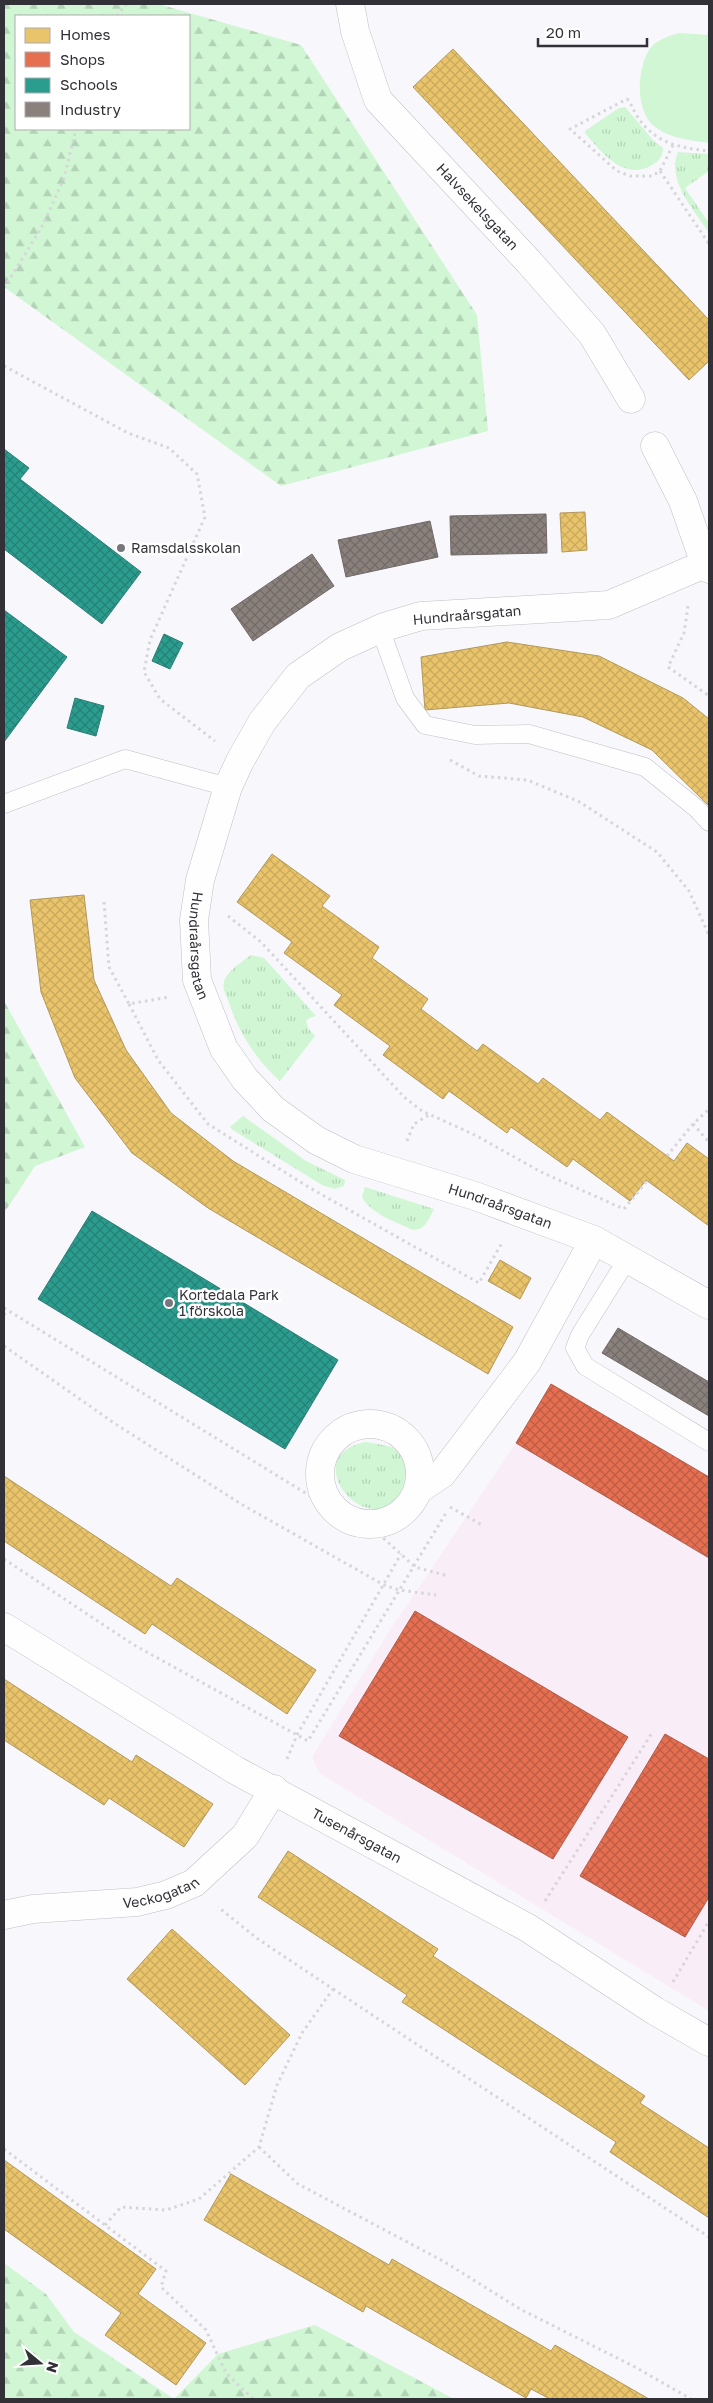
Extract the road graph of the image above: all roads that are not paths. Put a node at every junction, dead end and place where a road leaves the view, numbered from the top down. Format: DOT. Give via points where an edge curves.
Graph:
graph roads {
  1 [pos="350,4"];
  2 [pos="631,399"];
  3 [pos="655,446"];
  4 [pos="707,567"];
  5 [pos="380,628"];
  6 [pos="228,787"];
  7 [pos="4,804"];
  8 [pos="709,822"];
  9 [pos="594,1240"];
  10 [pos="628,1258"];
  11 [pos="709,1305"];
  12 [pos="709,1442"];
  13 [pos="418,1490"];
  14 [pos="4,1627"];
  15 [pos="274,1789"];
  16 [pos="4,1915"];
  17 [pos="709,2042"];
  1 -- 2 [label="street, Halvsekelsgatan" via="354,31 378,100 592,334"];
  3 -- 4 [label="street" via="683,501"];
  4 -- 5 [label="street, Hundraårsgatan" via="609,605 421,616"];
  5 -- 6 [label="street, Hundraårsgatan" via="340,647 298,676 262,722"];
  5 -- 8 [label="lane" via="405,698 425,725 475,735 529,734 645,767"];
  6 -- 7 [label="lane" via="125,759"];
  6 -- 9 [label="street, Hundraårsgatan" via="200,880 194,920 197,980 224,1049 244,1079 273,1109 316,1140 354,1159 475,1196"];
  9 -- 10 [label="street, Hundraårsgatan"];
  9 -- 13 [label="street" via="527,1362 442,1474"];
  10 -- 11 [label="street, Hundraårsgatan"];
  10 -- 12 [label="lane" via="575,1348 585,1366"];
  13 -- 13 [label="street" via="411,1504 385,1523 368,1525 352,1521 338,1513 328,1501 320,1470 324,1454 333,1440 361,1424 379,1424 395,1430 409,1441 417,1456 421,1472"];
  14 -- 15 [label="street, Tusenårsgatan" via="234,1770"];
  15 -- 16 [label="street, Veckogatan" via="244,1836 194,1883 166,1895 137,1902 33,1909"];
  15 -- 17 [label="street, Tusenårsgatan" via="528,1928 655,2011"];
}
